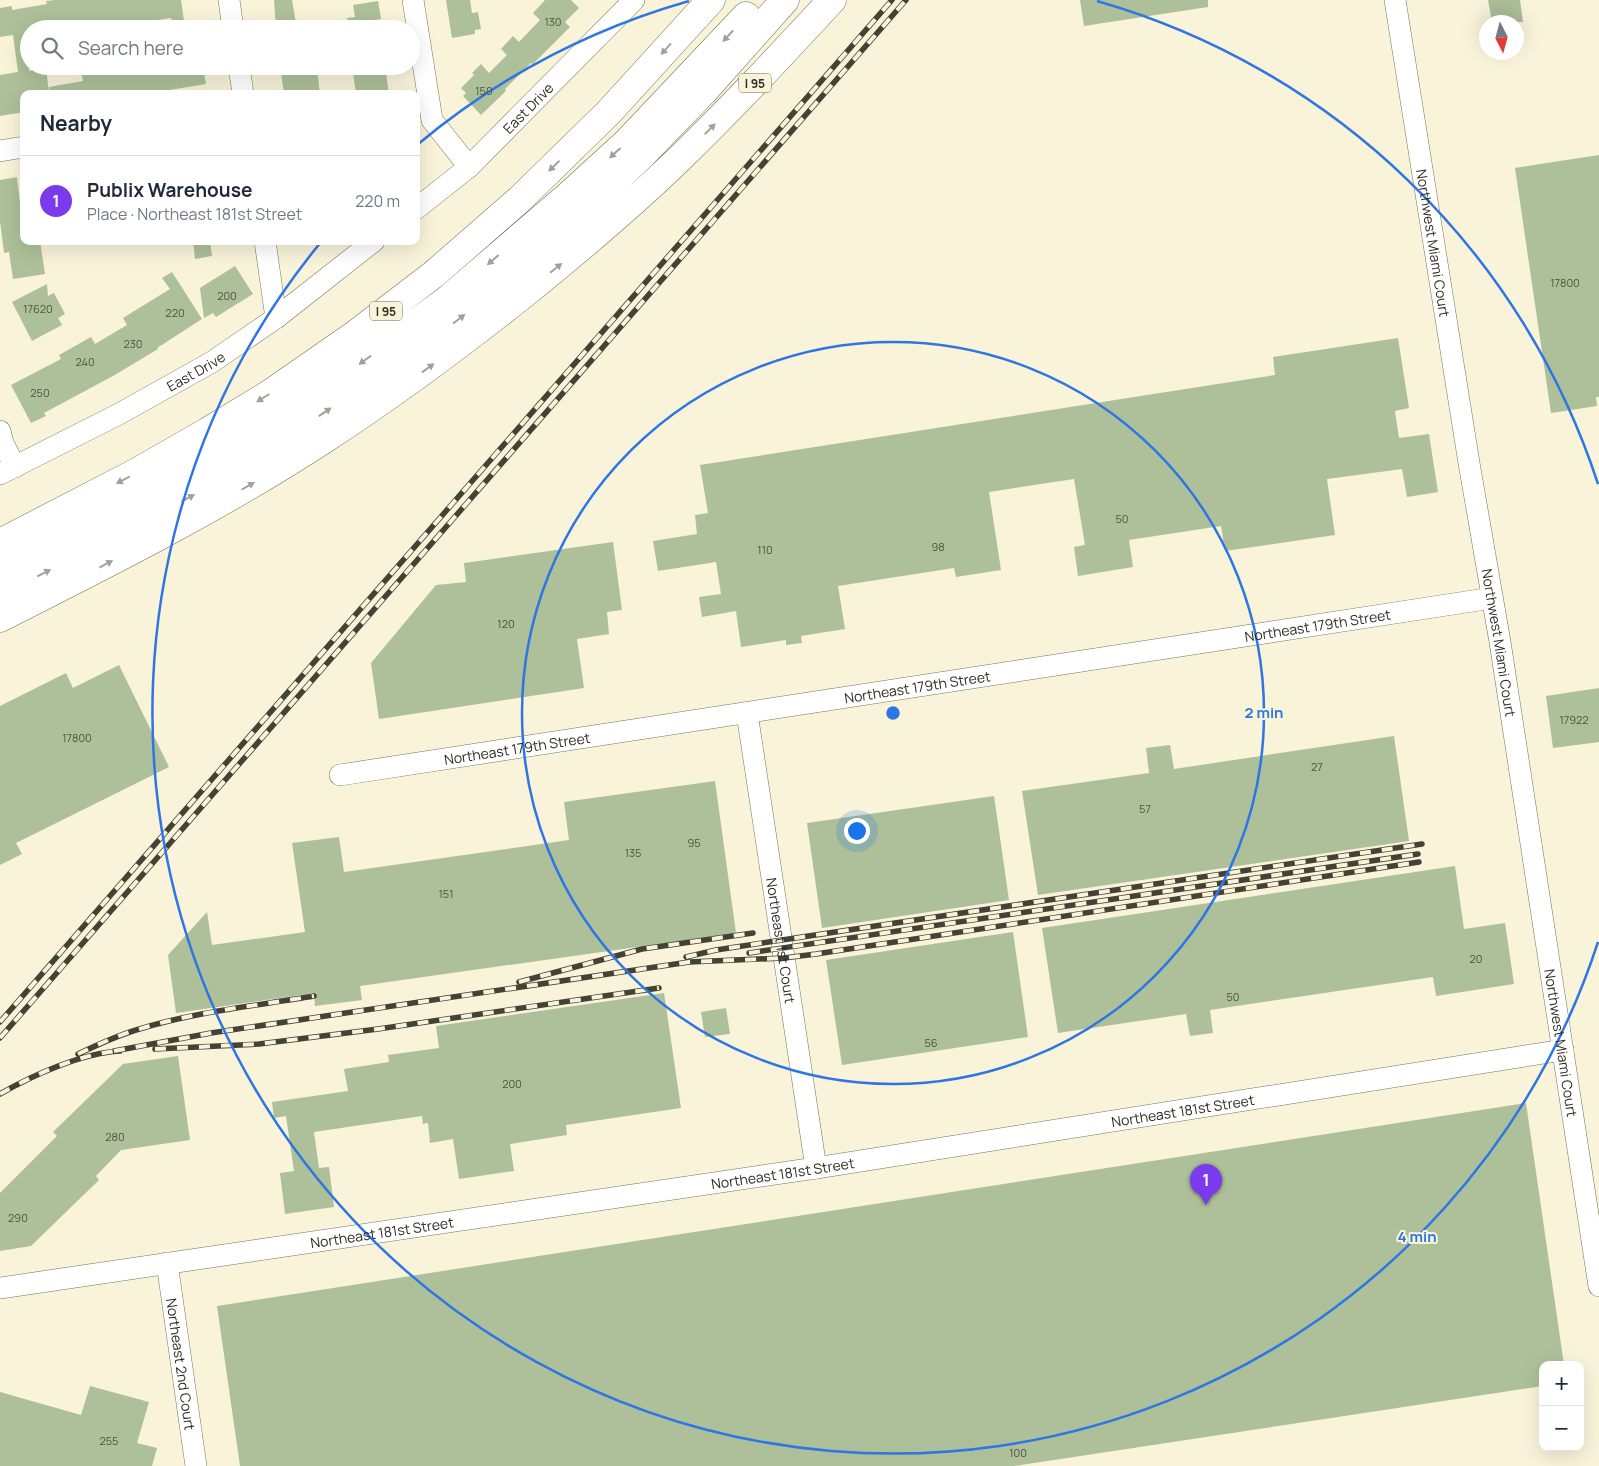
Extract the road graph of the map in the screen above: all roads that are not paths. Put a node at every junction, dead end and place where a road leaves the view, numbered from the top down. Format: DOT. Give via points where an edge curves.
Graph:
graph roads {
  1 [pos="229,0"];
  2 [pos="413,0"];
  3 [pos="634,0"];
  4 [pos="711,0"];
  5 [pos="761,0"];
  6 [pos="785,0"];
  7 [pos="832,0"];
  8 [pos="1395,0"];
  9 [pos="232,20"];
  10 [pos="416,20"];
  11 [pos="420,44"];
  12 [pos="240,75"];
  13 [pos="242,90"];
  14 [pos="20,148"];
  15 [pos="0,151"];
  16 [pos="469,167"];
  17 [pos="420,205"];
  18 [pos="266,245"];
  19 [pos="369,245"];
  20 [pos="276,318"];
  21 [pos="0,431"];
  22 [pos="7,470"];
  23 [pos="0,543"];
  24 [pos="0,572"];
  25 [pos="0,595"];
  26 [pos="1492,598"];
  27 [pos="0,618"];
  28 [pos="747,712"];
  29 [pos="340,775"];
  30 [pos="1563,1050"];
  31 [pos="816,1168"];
  32 [pos="167,1263"];
  33 [pos="1599,1286"];
  34 [pos="0,1288"];
  35 [pos="196,1466"];
  1 -- 9 [label="street"];
  2 -- 10 [label="street"];
  3 -- 16 [label="street, East Drive"];
  4 -- 23 [label="highway, I 95, one-way" via="609,112 520,199 434,274 270,393 137,472"];
  5 -- 24 [label="highway, one-way" via="627,142 446,300 336,382 227,452"];
  25 -- 6 [label="highway, one-way" via="194,494 296,432 462,317 642,155"];
  27 -- 7 [label="highway, I 95, one-way" via="197,516 272,472 326,438 480,329 561,264 675,163 750,89"];
  8 -- 26 [label="street, Northwest Miami Court"];
  11 -- 16 [label="street" via="432,120"];
  12 -- 13 [label="street"];
  14 -- 15 [label="street"];
  16 -- 17 [label="street, East Drive"];
  18 -- 20 [label="street"];
  19 -- 20 [label="street, East Drive"];
  20 -- 22 [label="street, East Drive" via="212,362 119,414"];
  21 -- 22 [label="street"];
  26 -- 28 [label="street, Northeast 179th Street"];
  26 -- 30 [label="street, Northwest Miami Court"];
  28 -- 29 [label="street, Northeast 179th Street"];
  28 -- 31 [label="street, Northeast 1st Court"];
  30 -- 31 [label="street, Northeast 181st Street"];
  30 -- 33 [label="street, Northwest Miami Court"];
  31 -- 32 [label="street, Northeast 181st Street"];
  32 -- 34 [label="street, Northeast 181st Street"];
  32 -- 35 [label="street, Northeast 2nd Court"];
}
